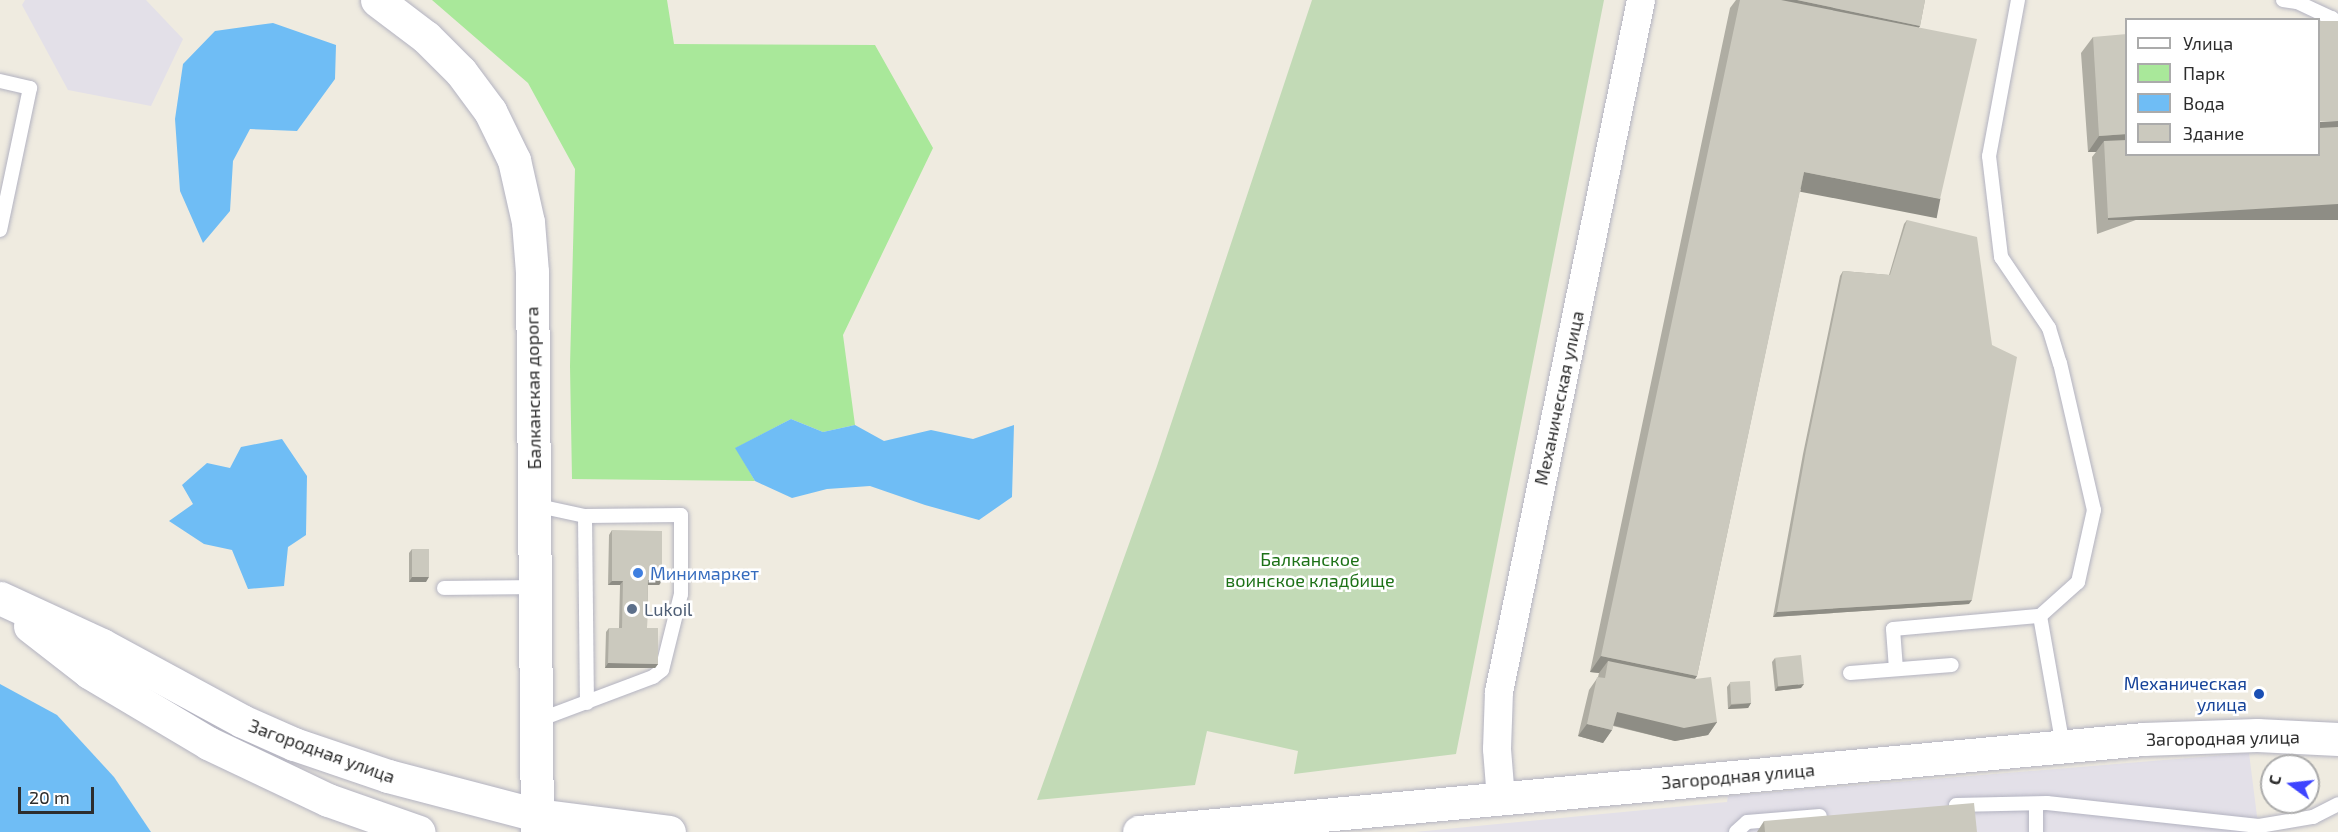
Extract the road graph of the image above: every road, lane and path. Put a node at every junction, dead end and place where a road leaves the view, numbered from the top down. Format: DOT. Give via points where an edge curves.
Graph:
graph roads {
  1 [pos="377,0"];
  2 [pos="1641,0"];
  3 [pos="2018,0"];
  4 [pos="2283,0"];
  5 [pos="2338,24"];
  6 [pos="0,81"];
  7 [pos="0,230"];
  8 [pos="534,505"];
  9 [pos="585,516"];
  10 [pos="535,587"];
  11 [pos="444,588"];
  12 [pos="0,598"];
  13 [pos="0,603"];
  14 [pos="2040,616"];
  15 [pos="1952,665"];
  16 [pos="1896,669"];
  17 [pos="1850,673"];
  18 [pos="587,703"];
  19 [pos="536,721"];
  20 [pos="2338,739"];
  21 [pos="2063,746"];
  22 [pos="1501,799"];
  23 [pos="2036,804"];
  24 [pos="2338,804"];
  25 [pos="1943,806"];
  26 [pos="1840,815"];
  27 [pos="537,823"];
  28 [pos="2254,829"];
  29 [pos="419,832"];
  30 [pos="669,832"];
  31 [pos="1139,832"];
  32 [pos="1736,832"];
  33 [pos="2036,832"];
  1 -- 8 [label="main road, Балканская дорога" via="426,37 461,72 490,111 514,160 528,222 532,272"];
  2 -- 22 [label="street, Механическая улица" via="1499,692 1497,749"];
  3 -- 14 [label="lane" via="1989,156 2001,256 2049,328 2094,510 2078,582"];
  4 -- 5 [label="lane" via="2297,2"];
  6 -- 7 [label="lane" via="30,88"];
  8 -- 9 [label="lane"];
  8 -- 10 [label="main road, Балканская дорога"];
  9 -- 18 [label="lane"];
  9 -- 18 [label="lane" via="681,515 681,594 662,670"];
  10 -- 11 [label="lane"];
  10 -- 19 [label="main road, Балканская дорога"];
  12 -- 27 [label="main road, Загородная улица" via="102,645 242,722 294,744"];
  13 -- 29 [label="main road, Загородная улица" via="89,672 208,743 328,800"];
  14 -- 16 [label="lane" via="1893,629"];
  14 -- 21 [label="lane"];
  15 -- 16 [label="lane"];
  16 -- 17 [label="lane"];
  18 -- 19 [label="lane"];
  19 -- 27 [label="main road, Балканская дорога"];
  20 -- 21 [label="main road, Загородная улица" via="2233,735"];
  21 -- 22 [label="main road, Загородная улица"];
  22 -- 31 [label="main road, Загородная улица"];
  23 -- 25 [label="lane"];
  23 -- 28 [label="lane"];
  23 -- 33 [label="lane"];
  24 -- 28 [label="lane" via="2313,817"];
  26 -- 32 [label="lane" via="1747,822"];
  27 -- 30 [label="main road, Загородная улица"];
}
